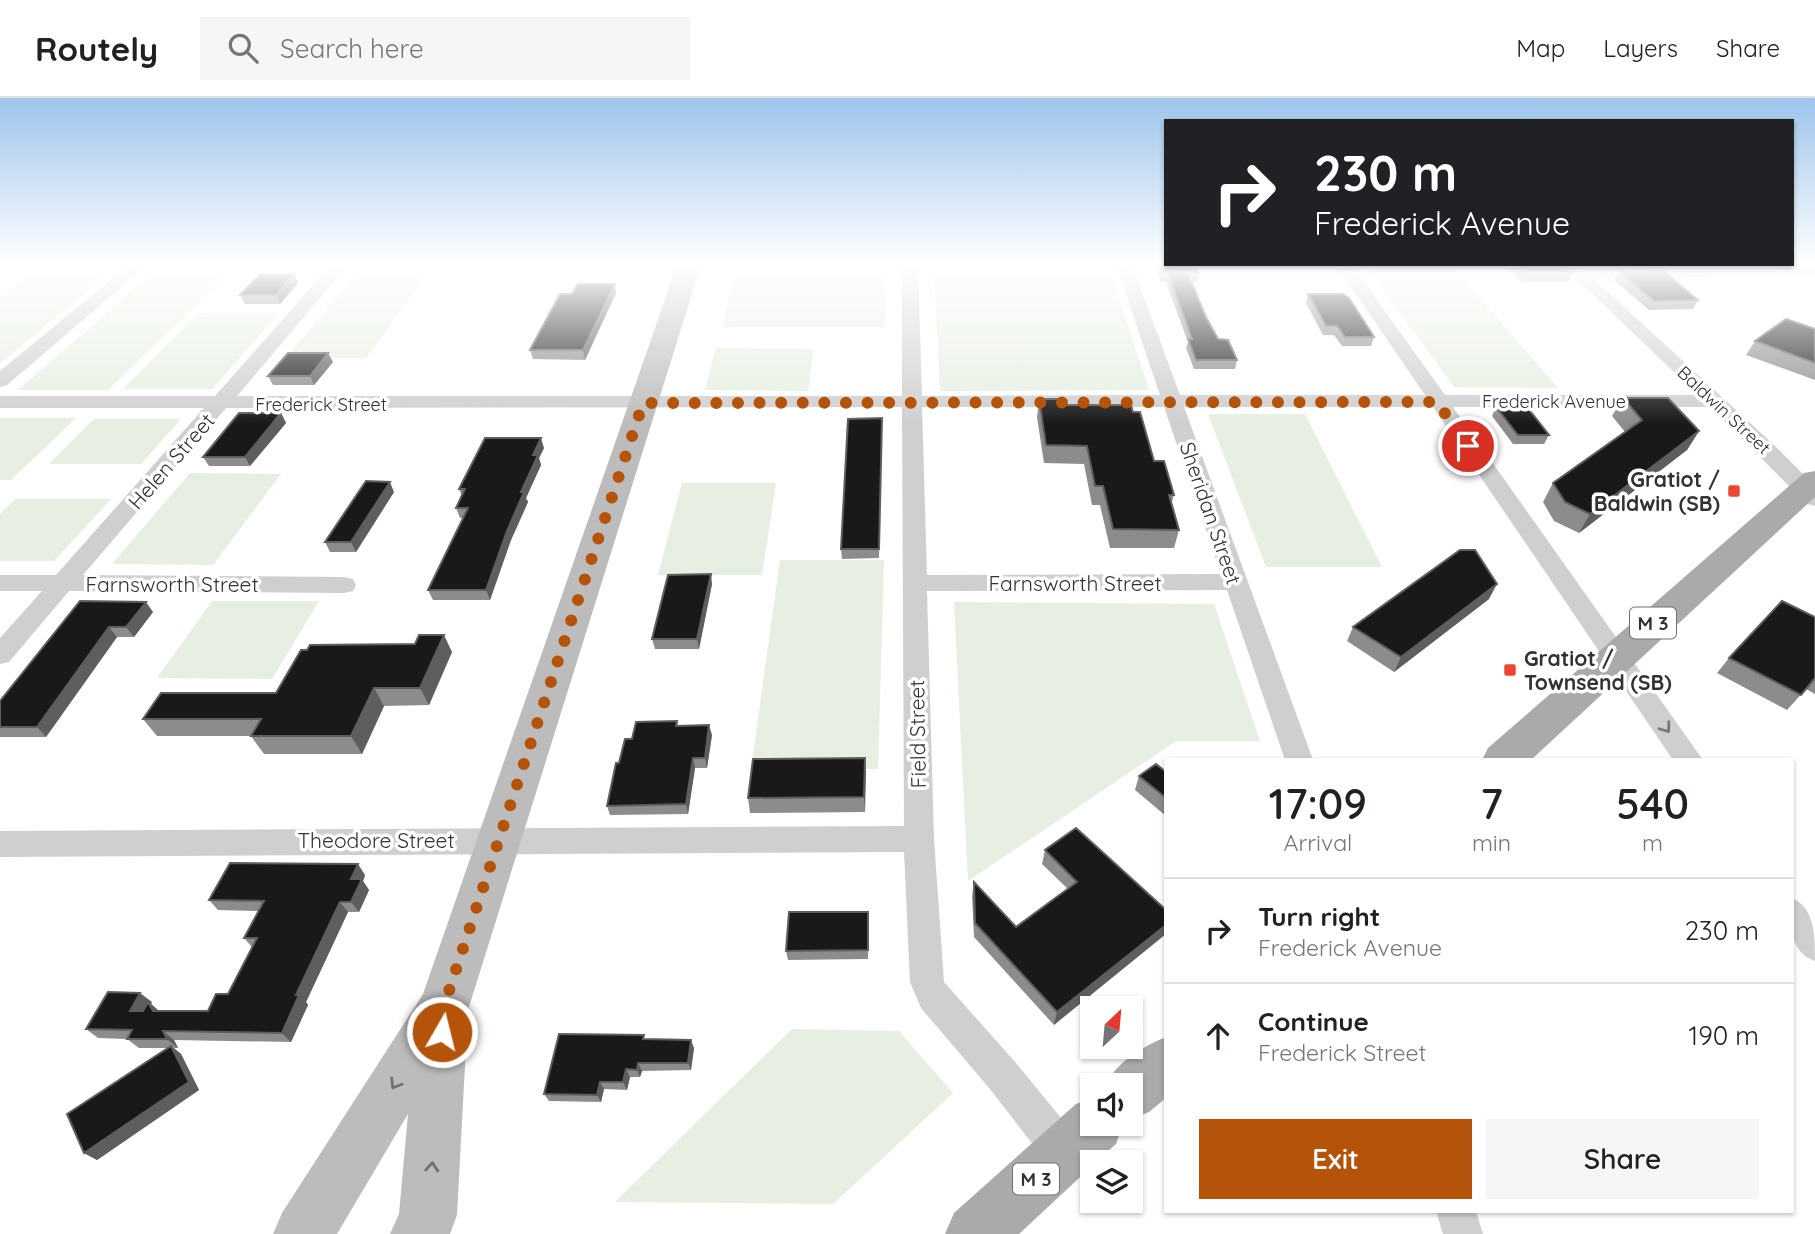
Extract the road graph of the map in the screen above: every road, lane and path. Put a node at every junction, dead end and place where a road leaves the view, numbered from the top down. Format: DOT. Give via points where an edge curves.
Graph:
graph roads {
  1 [pos="75,318"];
  2 [pos="294,318"];
  3 [pos="671,318"];
  4 [pos="911,318"];
  5 [pos="1143,318"];
  6 [pos="1380,318"];
  7 [pos="1626,318"];
  8 [pos="0,381"];
  9 [pos="1712,401"];
  10 [pos="0,402"];
  11 [pos="1172,402"];
  12 [pos="1437,402"];
  13 [pos="221,403"];
  14 [pos="643,403"];
  15 [pos="912,403"];
  16 [pos="1811,489"];
  17 [pos="1236,582"];
  18 [pos="0,583"];
  19 [pos="62,583"];
  20 [pos="915,583"];
  21 [pos="344,585"];
  22 [pos="1617,654"];
  23 [pos="0,655"];
  24 [pos="1298,758"];
  25 [pos="1505,758"];
  26 [pos="1688,758"];
  27 [pos="919,839"];
  28 [pos="498,840"];
  29 [pos="0,844"];
  30 [pos="1794,915"];
  31 [pos="1815,946"];
  32 [pos="444,1006"];
  33 [pos="1164,1065"];
  34 [pos="1143,1082"];
  35 [pos="1080,1139"];
  36 [pos="1457,1213"];
  37 [pos="303,1234"];
  38 [pos="420,1234"];
  39 [pos="975,1234"];
  40 [pos="1463,1234"];
  1 -- 8 [label="street"];
  2 -- 13 [label="street, Helen Street"];
  3 -- 14 [label="main road"];
  4 -- 15 [label="street, Field Street"];
  5 -- 11 [label="street, Sheridan Street"];
  6 -- 12 [label="street"];
  7 -- 9 [label="street, Baldwin Street"];
  9 -- 12 [label="street, Frederick Avenue"];
  9 -- 16 [label="street, Baldwin Street"];
  10 -- 13 [label="street, Frederick Street"];
  11 -- 12 [label="street"];
  11 -- 15 [label="street"];
  11 -- 17 [label="street, Sheridan Street"];
  12 -- 22 [label="street"];
  13 -- 14 [label="street, Frederick Street"];
  13 -- 19 [label="street, Helen Street"];
  14 -- 15 [label="street"];
  14 -- 28 [label="main road"];
  15 -- 20 [label="street, Field Street"];
  16 -- 22 [label="main road, M 3"];
  17 -- 20 [label="street, Farnsworth Street"];
  17 -- 24 [label="street, Sheridan Street"];
  18 -- 19 [label="street, Farnsworth Street"];
  19 -- 21 [label="street, Farnsworth Street"];
  19 -- 23 [label="street, Helen Street"];
  20 -- 27 [label="street, Field Street"];
  22 -- 25 [label="main road, M 3"];
  22 -- 26 [label="street, one-way"];
  27 -- 28 [label="street, Theodore Street"];
  27 -- 35 [label="street, Field Street" via="926,968 933,996 1003,1076"];
  28 -- 29 [label="street, Theodore Street"];
  28 -- 32 [label="main road"];
  30 -- 31 [label="street"];
  32 -- 37 [label="main road, one-way"];
  38 -- 32 [label="main road, one-way" via="428,1215"];
  33 -- 34 [label="main road"];
  35 -- 39 [label="main road, M 3"];
  36 -- 40 [label="street"];
}
